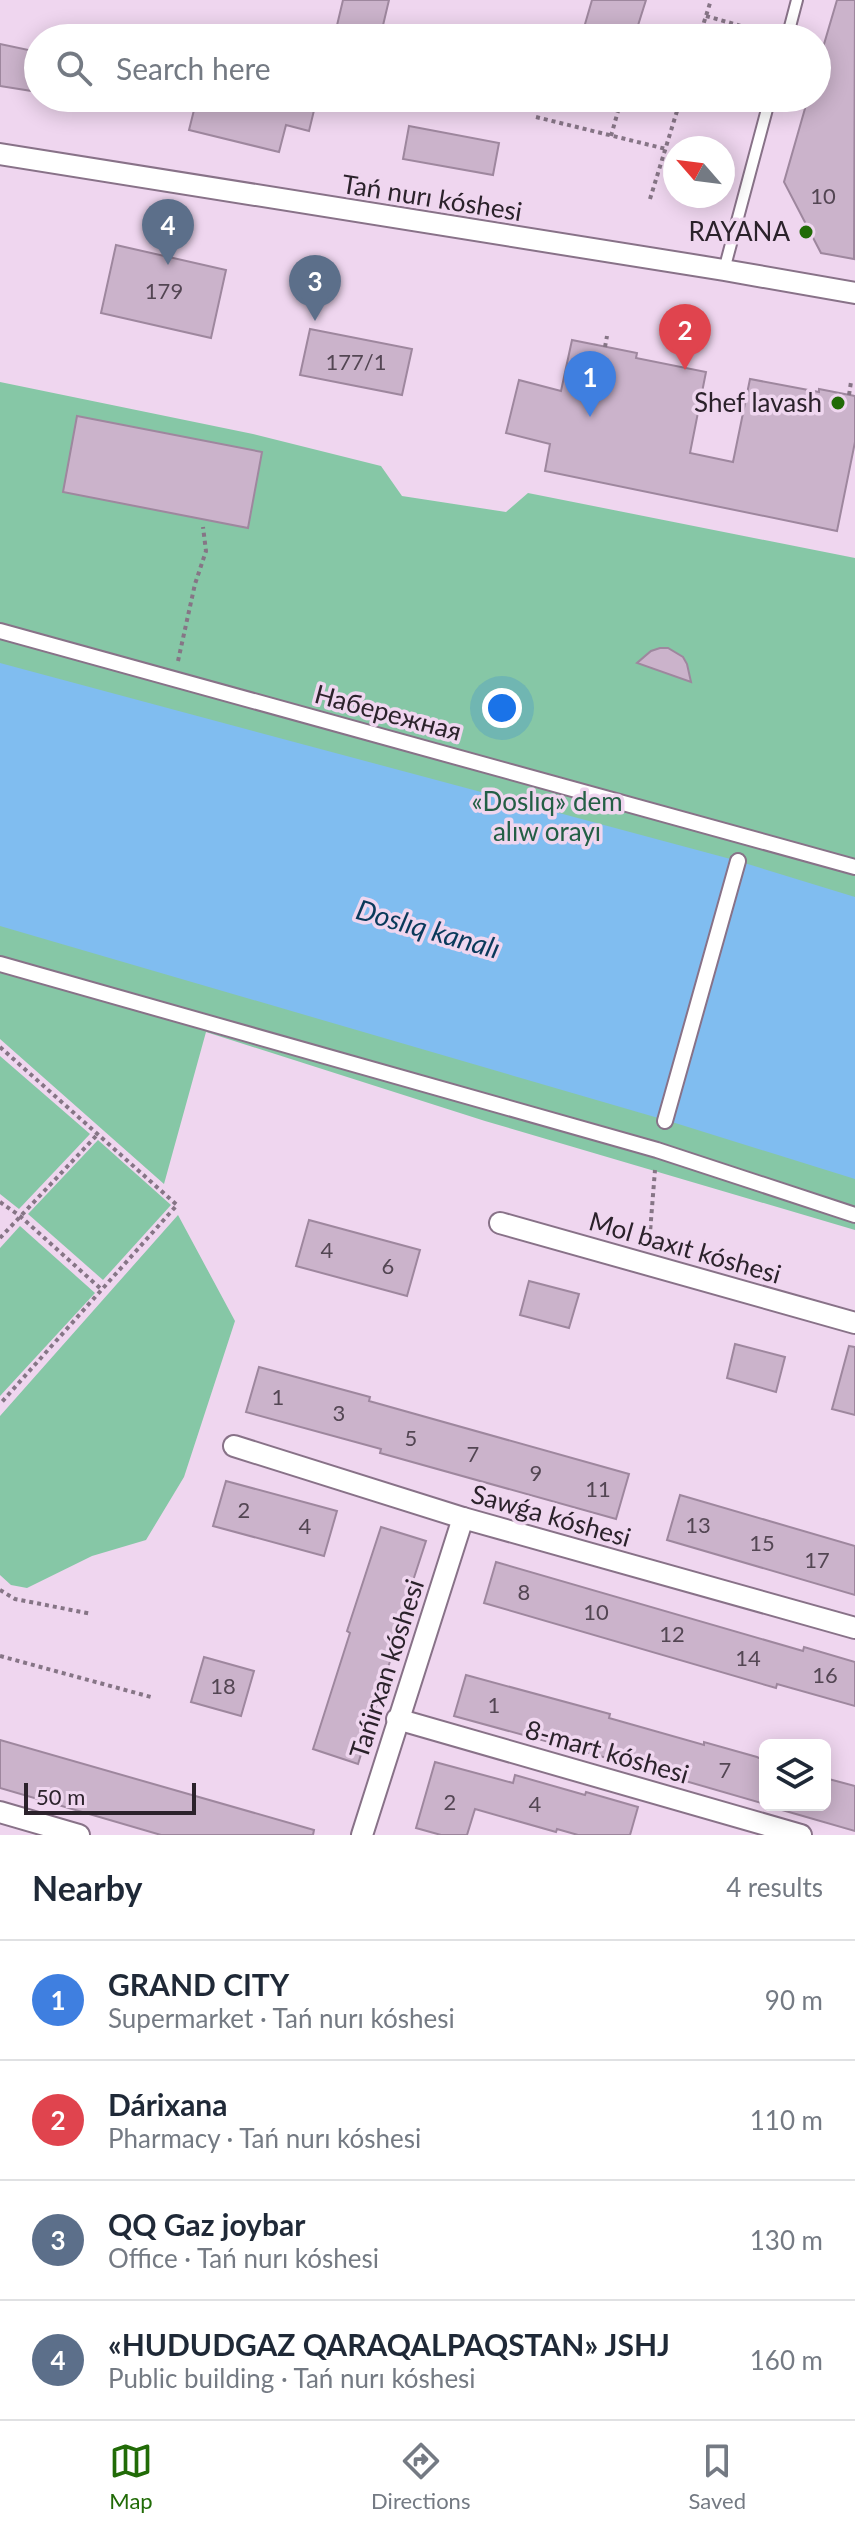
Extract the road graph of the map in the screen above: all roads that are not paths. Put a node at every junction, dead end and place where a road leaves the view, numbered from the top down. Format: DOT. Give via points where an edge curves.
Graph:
graph roads {
  1 [pos="797,0"];
  2 [pos="789,24"];
  3 [pos="766,112"];
  4 [pos="0,154"];
  5 [pos="724,270"];
  6 [pos="855,293"];
  7 [pos="0,631"];
  8 [pos="738,861"];
  9 [pos="855,867"];
  10 [pos="0,964"];
  11 [pos="665,1121"];
  12 [pos="855,1215"];
  13 [pos="500,1223"];
  14 [pos="855,1323"];
  15 [pos="234,1446"];
  16 [pos="463,1518"];
  17 [pos="855,1628"];
  18 [pos="397,1719"];
  19 [pos="0,1812"];
  20 [pos="79,1835"];
  21 [pos="362,1835"];
  22 [pos="801,1835"];
  1 -- 2 [label="lane"];
  3 -- 5 [label="lane"];
  4 -- 5 [label="street, Tań nurı kóshesi"];
  5 -- 6 [label="street, Tań nurı kóshesi"];
  7 -- 9 [label="street, Набережная"];
  8 -- 11 [label="street"];
  10 -- 12 [label="street" via="657,1150"];
  13 -- 14 [label="street, Mol baxıt kóshesi"];
  15 -- 16 [label="street, Sawǵa kóshesi"];
  16 -- 17 [label="street, Sawǵa kóshesi"];
  16 -- 18 [label="street, Tańirxan kóshesi"];
  18 -- 21 [label="street, Tańirxan kóshesi"];
  18 -- 22 [label="street, 8-mart kóshesi"];
  19 -- 20 [label="street"];
}
